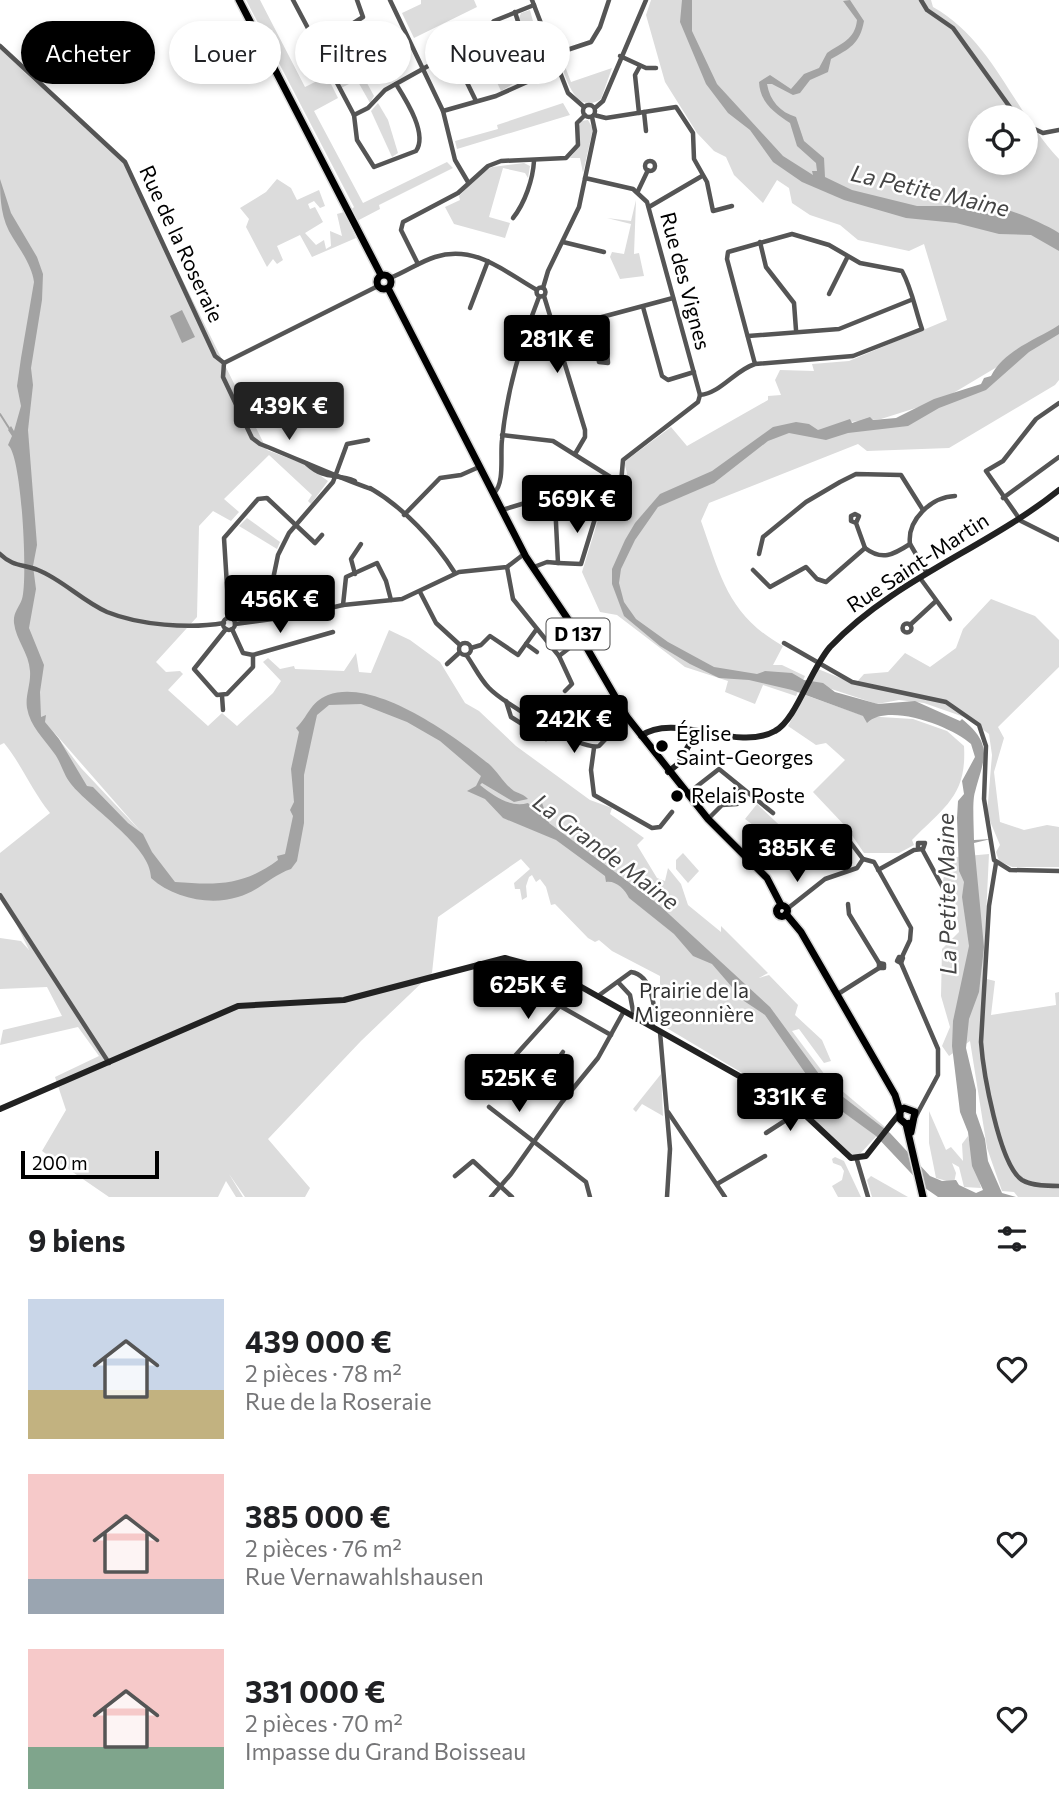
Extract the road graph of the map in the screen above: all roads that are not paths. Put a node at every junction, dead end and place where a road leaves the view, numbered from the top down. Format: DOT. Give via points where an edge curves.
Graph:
graph roads {
  1 [pos="239,0"];
  2 [pos="293,0"];
  3 [pos="357,0"];
  4 [pos="390,0"];
  5 [pos="609,0"];
  6 [pos="646,0"];
  7 [pos="921,0"];
  8 [pos="533,2"];
  9 [pos="515,12"];
  10 [pos="305,21"];
  11 [pos="357,21"];
  12 [pos="494,21"];
  13 [pos="540,21"];
  14 [pos="0,46"];
  15 [pos="570,49"];
  16 [pos="620,56"];
  17 [pos="640,66"];
  18 [pos="423,68"];
  19 [pos="656,68"];
  20 [pos="411,75"];
  21 [pos="336,84"];
  22 [pos="397,84"];
  23 [pos="468,84"];
  24 [pos="564,84"];
  25 [pos="476,101"];
  26 [pos="1008,105"];
  27 [pos="584,107"];
  28 [pos="443,111"];
  29 [pos="642,112"];
  30 [pos="593,113"];
  31 [pos="354,115"];
  32 [pos="584,115"];
  33 [pos="1059,130"];
  34 [pos="646,131"];
  35 [pos="1038,131"];
  36 [pos="534,160"];
  37 [pos="648,170"];
  38 [pos="702,176"];
  39 [pos="584,178"];
  40 [pos="468,182"];
  41 [pos="638,191"];
  42 [pos="732,205"];
  43 [pos="649,206"];
  44 [pos="513,218"];
  45 [pos="562,242"];
  46 [pos="760,242"];
  47 [pos="604,252"];
  48 [pos="846,258"];
  49 [pos="488,261"];
  50 [pos="418,264"];
  51 [pos="382,275"];
  52 [pos="390,278"];
  53 [pos="378,286"];
  54 [pos="388,288"];
  55 [pos="543,288"];
  56 [pos="537,290"];
  57 [pos="829,294"];
  58 [pos="542,296"];
  59 [pos="673,298"];
  60 [pos="911,300"];
  61 [pos="470,307"];
  62 [pos="643,307"];
  63 [pos="594,320"];
  64 [pos="557,329"];
  65 [pos="796,330"];
  66 [pos="748,336"];
  67 [pos="600,347"];
  68 [pos="224,363"];
  69 [pos="755,364"];
  70 [pos="694,372"];
  71 [pos="700,395"];
  72 [pos="1059,403"];
  73 [pos="502,435"];
  74 [pos="368,440"];
  75 [pos="575,454"];
  76 [pos="1059,457"];
  77 [pos="480,467"];
  78 [pos="335,475"];
  79 [pos="621,483"];
  80 [pos="1059,490"];
  81 [pos="494,493"];
  82 [pos="955,496"];
  83 [pos="1003,498"];
  84 [pos="555,503"];
  85 [pos="502,510"];
  86 [pos="923,510"];
  87 [pos="597,512"];
  88 [pos="404,515"];
  89 [pos="1018,519"];
  90 [pos="856,523"];
  91 [pos="295,524"];
  92 [pos="322,535"];
  93 [pos="1059,540"];
  94 [pos="361,544"];
  95 [pos="910,544"];
  96 [pos="865,548"];
  97 [pos="0,554"];
  98 [pos="524,554"];
  99 [pos="759,554"];
  100 [pos="558,563"];
  101 [pos="507,567"];
  102 [pos="533,567"];
  103 [pos="753,570"];
  104 [pos="455,573"];
  105 [pos="927,573"];
  106 [pos="355,574"];
  107 [pos="920,578"];
  108 [pos="228,592"];
  109 [pos="420,592"];
  110 [pos="391,600"];
  111 [pos="936,601"];
  112 [pos="344,605"];
  113 [pos="950,619"];
  114 [pos="910,625"];
  115 [pos="229,626"];
  116 [pos="536,630"];
  117 [pos="333,632"];
  118 [pos="581,639"];
  119 [pos="784,643"];
  120 [pos="526,644"];
  121 [pos="460,645"];
  122 [pos="471,648"];
  123 [pos="537,652"];
  124 [pos="460,653"];
  125 [pos="253,655"];
  126 [pos="467,656"];
  127 [pos="559,656"];
  128 [pos="817,662"];
  129 [pos="447,664"];
  130 [pos="565,691"];
  131 [pos="222,696"];
  132 [pos="506,701"];
  133 [pos="223,710"];
  134 [pos="627,717"];
  135 [pos="563,733"];
  136 [pos="696,733"];
  137 [pos="641,736"];
  138 [pos="594,748"];
  139 [pos="668,772"];
  140 [pos="740,789"];
  141 [pos="687,794"];
  142 [pos="672,812"];
  143 [pos="773,813"];
  144 [pos="708,819"];
  145 [pos="841,830"];
  146 [pos="867,859"];
  147 [pos="996,863"];
  148 [pos="878,870"];
  149 [pos="1059,871"];
  150 [pos="0,895"];
  151 [pos="948,897"];
  152 [pos="848,904"];
  153 [pos="785,909"];
  154 [pos="900,960"];
  155 [pos="881,965"];
  156 [pos="618,982"];
  157 [pos="838,994"];
  158 [pos="598,996"];
  159 [pos="624,1011"];
  160 [pos="635,1016"];
  161 [pos="652,1026"];
  162 [pos="661,1031"];
  163 [pos="611,1035"];
  164 [pos="563,1052"];
  165 [pos="513,1058"];
  166 [pos="110,1064"];
  167 [pos="570,1092"];
  168 [pos="489,1107"];
  169 [pos="0,1110"];
  170 [pos="667,1111"];
  171 [pos="800,1111"];
  172 [pos="905,1117"];
  173 [pos="766,1133"];
  174 [pos="534,1142"];
  175 [pos="765,1156"];
  176 [pos="857,1160"];
  177 [pos="456,1176"];
  178 [pos="718,1184"];
  179 [pos="502,1185"];
  180 [pos="1059,1186"];
  181 [pos="491,1197"];
  182 [pos="512,1197"];
  183 [pos="590,1197"];
  184 [pos="667,1197"];
  185 [pos="725,1197"];
  186 [pos="868,1197"];
  187 [pos="923,1197"];
  1 -- 51 [label="main road"];
  2 -- 10 [label="street"];
  3 -- 11 [label="street" via="363,17"];
  4 -- 18 [label="street"];
  5 -- 15 [label="street" via="591,42"];
  6 -- 16 [label="street"];
  7 -- 26 [label="street" via="927,10 953,28"];
  8 -- 9 [label="street"];
  8 -- 13 [label="street"];
  9 -- 12 [label="street"];
  9 -- 25 [label="street" via="536,78"];
  14 -- 68 [label="street, Rue de la Roseraie" via="125,162 215,356"];
  16 -- 17 [label="street"];
  16 -- 30 [label="street" via="603,101"];
  17 -- 19 [label="street"];
  17 -- 29 [label="street" via="635,75"];
  18 -- 20 [label="street"];
  18 -- 28 [label="street"];
  21 -- 31 [label="street"];
  22 -- 31 [label="street"];
  22 -- 31 [label="street" via="411,108 420,142 416,151 374,167 357,140"];
  23 -- 25 [label="street"];
  24 -- 27 [label="street"];
  25 -- 28 [label="street"];
  27 -- 30 [label="street" via="591,105"];
  27 -- 32 [label="street"];
  28 -- 40 [label="street" via="455,160"];
  29 -- 30 [label="street" via="606,118"];
  29 -- 34 [label="street"];
  29 -- 38 [label="street" via="676,107 693,133 694,159"];
  30 -- 32 [label="street"];
  30 -- 39 [label="street" via="596,127"];
  32 -- 36 [label="street" via="577,123 579,140 574,153 566,158"];
  33 -- 35 [label="street"];
  36 -- 40 [label="street" via="494,163"];
  36 -- 44 [label="street" via="521,209"];
  37 -- 41 [label="street"];
  38 -- 42 [label="street" via="713,211"];
  38 -- 43 [label="street"];
  39 -- 41 [label="street, Rue des Vignes"];
  39 -- 45 [label="street" via="575,218"];
  40 -- 50 [label="street" via="458,193 403,222 401,230"];
  41 -- 43 [label="street, Rue des Vignes"];
  43 -- 59 [label="street, Rue des Vignes"];
  45 -- 47 [label="street"];
  45 -- 55 [label="street"];
  46 -- 48 [label="street" via="792,234 829,245"];
  46 -- 65 [label="street" via="766,267 794,303"];
  46 -- 66 [label="street" via="734,248 727,258"];
  48 -- 57 [label="street"];
  48 -- 60 [label="street" via="902,271 912,291"];
  49 -- 50 [label="street" via="453,254"];
  49 -- 56 [label="street"];
  49 -- 61 [label="street"];
  50 -- 52 [label="street"];
  51 -- 52 [label="main road"];
  51 -- 53 [label="main road"];
  52 -- 54 [label="main road"];
  53 -- 54 [label="main road"];
  53 -- 68 [label="street"];
  54 -- 77 [label="main road, D 137"];
  55 -- 56 [label="street"];
  55 -- 58 [label="street"];
  56 -- 58 [label="street"];
  58 -- 64 [label="street"];
  58 -- 73 [label="street" via="513,368"];
  59 -- 62 [label="street"];
  59 -- 70 [label="street, Rue des Vignes"];
  60 -- 65 [label="street" via="839,329"];
  60 -- 69 [label="street" via="922,328 853,356"];
  62 -- 63 [label="street"];
  62 -- 70 [label="street" via="662,376 668,380"];
  63 -- 64 [label="street"];
  63 -- 67 [label="street"];
  64 -- 75 [label="street" via="585,430 586,437"];
  65 -- 66 [label="street"];
  66 -- 69 [label="street"];
  68 -- 78 [label="street, Rue de la Roseraie" via="223,377 252,438 321,475"];
  69 -- 71 [label="street" via="709,394"];
  70 -- 71 [label="street, Rue des Vignes"];
  71 -- 79 [label="street" via="698,402 623,460"];
  72 -- 83 [label="street" via="1036,419 1003,461 986,471"];
  73 -- 75 [label="street" via="553,441"];
  73 -- 81 [label="street" via="500,483"];
  74 -- 78 [label="street" via="347,444"];
  75 -- 79 [label="street"];
  76 -- 83 [label="street"];
  77 -- 81 [label="main road, D 137"];
  77 -- 88 [label="street" via="440,478"];
  78 -- 88 [label="street" via="371,489"];
  78 -- 91 [label="street" via="328,490"];
  79 -- 87 [label="street"];
  80 -- 89 [label="street, Rue Saint-Martin"];
  81 -- 85 [label="main road, D 137"];
  82 -- 86 [label="street"];
  83 -- 89 [label="street"];
  84 -- 85 [label="street" via="534,500"];
  84 -- 87 [label="street"];
  84 -- 100 [label="street"];
  85 -- 98 [label="main road, D 137"];
  86 -- 95 [label="street" via="914,522"];
  86 -- 99 [label="street" via="901,475 856,474 806,502 763,537"];
  87 -- 100 [label="street" via="581,564"];
  88 -- 104 [label="street" via="440,550"];
  89 -- 93 [label="street"];
  89 -- 105 [label="street, Rue Saint-Martin"];
  90 -- 96 [label="street"];
  91 -- 92 [label="street" via="315,543"];
  91 -- 108 [label="street" via="278,555 268,589"];
  91 -- 108 [label="street" via="267,498 258,499 224,538"];
  94 -- 106 [label="street" via="351,559"];
  95 -- 96 [label="street" via="890,556"];
  95 -- 105 [label="street"];
  96 -- 103 [label="street" via="826,582 806,567 770,587"];
  97 -- 115 [label="street" via="128,619"];
  98 -- 101 [label="street"];
  98 -- 102 [label="main road, D 137"];
  100 -- 102 [label="street"];
  101 -- 104 [label="street"];
  101 -- 116 [label="street" via="513,599"];
  102 -- 118 [label="main road, D 137"];
  104 -- 109 [label="street"];
  105 -- 107 [label="street, Rue Saint-Martin"];
  106 -- 110 [label="street" via="376,563"];
  106 -- 112 [label="street" via="346,577"];
  107 -- 111 [label="street"];
  107 -- 128 [label="street, Rue Saint-Martin" via="871,611"];
  108 -- 115 [label="street"];
  109 -- 110 [label="street"];
  109 -- 121 [label="street" via="436,623"];
  110 -- 112 [label="street"];
  111 -- 113 [label="street"];
  111 -- 114 [label="street"];
  112 -- 115 [label="street"];
  115 -- 125 [label="street" via="243,653"];
  115 -- 131 [label="street" via="194,668"];
  116 -- 120 [label="street"];
  116 -- 127 [label="street"];
  117 -- 125 [label="street"];
  118 -- 127 [label="street"];
  118 -- 134 [label="main road, D 137"];
  119 -- 128 [label="street"];
  120 -- 122 [label="street" via="518,655 490,636"];
  120 -- 123 [label="street"];
  121 -- 122 [label="street" via="466,643"];
  121 -- 124 [label="street"];
  122 -- 126 [label="street"];
  124 -- 126 [label="street"];
  124 -- 129 [label="street"];
  125 -- 131 [label="street" via="253,667"];
  126 -- 132 [label="street" via="489,688"];
  127 -- 130 [label="street" via="572,684"];
  128 -- 136 [label="street, Rue Saint-Martin" via="787,722 766,735"];
  128 -- 147 [label="street" via="864,685 946,702 979,725 986,746 984,799"];
  131 -- 133 [label="street"];
  132 -- 135 [label="street" via="552,732"];
  132 -- 135 [label="street" via="511,717 544,738"];
  134 -- 137 [label="main road, D 137"];
  134 -- 138 [label="street"];
  135 -- 138 [label="street"];
  136 -- 137 [label="street" via="655,728"];
  136 -- 139 [label="street"];
  137 -- 139 [label="main road, D 137"];
  138 -- 142 [label="street" via="594,795 652,828 660,827"];
  139 -- 141 [label="main road, D 137"];
  140 -- 141 [label="street" via="719,769"];
  140 -- 143 [label="street"];
  140 -- 144 [label="street" via="737,804 722,804"];
  141 -- 144 [label="main road, D 137"];
  144 -- 153 [label="main road, D 137" via="767,878"];
  145 -- 146 [label="street"];
  146 -- 148 [label="street"];
  146 -- 153 [label="street" via="857,868 825,879"];
  147 -- 149 [label="street" via="1010,870"];
  147 -- 180 [label="street" via="989,906 983,1065 1009,1166 1023,1180"];
  148 -- 151 [label="street" via="920,849"];
  148 -- 154 [label="street" via="911,928"];
  150 -- 166 [label="street"];
  152 -- 155 [label="street" via="849,914"];
  153 -- 157 [label="main road, D 137"];
  154 -- 155 [label="street"];
  154 -- 172 [label="street" via="938,1049 938,1075 923,1104"];
  155 -- 157 [label="street"];
  156 -- 158 [label="street"];
  156 -- 160 [label="street" via="630,996"];
  156 -- 161 [label="street" via="633,971 644,979 653,1005"];
  157 -- 172 [label="main road, D 137"];
  158 -- 159 [label="street"];
  158 -- 166 [label="street" via="542,967 505,958 334,1002 238,1006"];
  159 -- 160 [label="street"];
  159 -- 163 [label="street"];
  160 -- 161 [label="street"];
  161 -- 162 [label="street"];
  162 -- 170 [label="street"];
  162 -- 171 [label="street"];
  163 -- 165 [label="street" via="560,1006"];
  163 -- 167 [label="street"];
  164 -- 167 [label="street" via="547,1074"];
  166 -- 169 [label="street"];
  167 -- 174 [label="street"];
  168 -- 174 [label="street"];
  170 -- 178 [label="street"];
  170 -- 184 [label="street"];
  171 -- 173 [label="street"];
  171 -- 176 [label="street" via="845,1155"];
  172 -- 176 [label="street"];
  172 -- 187 [label="main road, D 137"];
  174 -- 179 [label="street"];
  174 -- 183 [label="street" via="586,1182"];
  175 -- 178 [label="street"];
  176 -- 186 [label="street"];
  177 -- 179 [label="street" via="473,1161"];
  178 -- 185 [label="street"];
  179 -- 181 [label="street"];
  179 -- 182 [label="street"];
}
